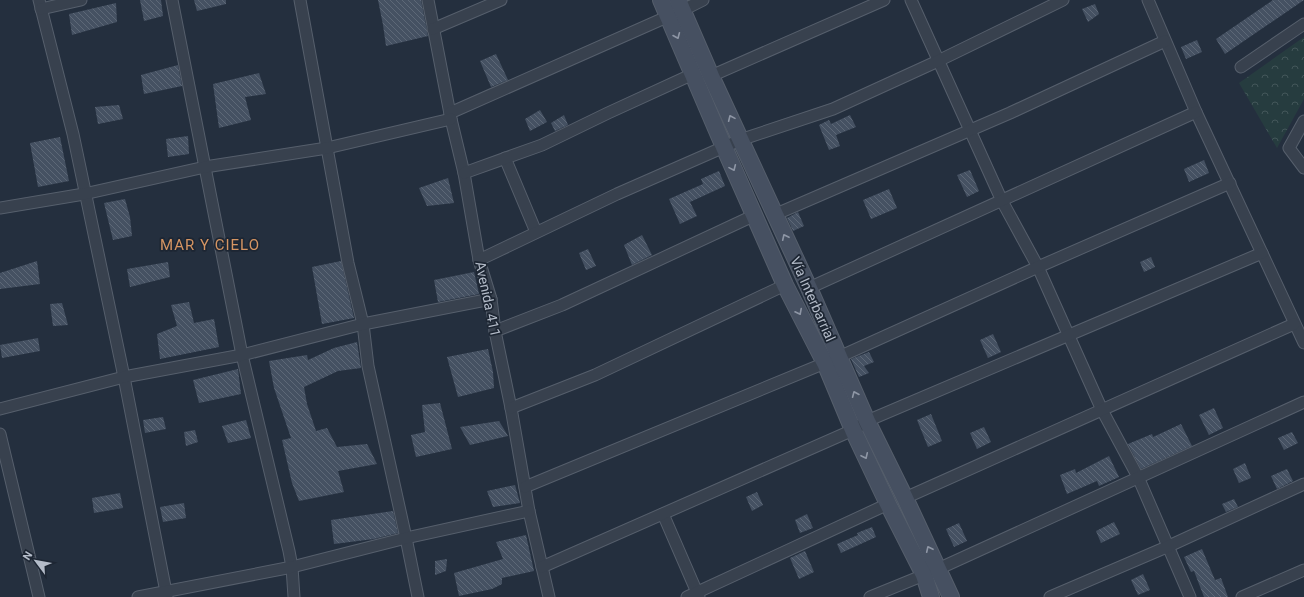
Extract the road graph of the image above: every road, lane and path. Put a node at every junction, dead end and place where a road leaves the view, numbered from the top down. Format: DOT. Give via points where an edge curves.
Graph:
graph roads {
  1 [pos="81,0"];
  2 [pos="172,0"];
  3 [pos="300,0"];
  4 [pos="428,0"];
  5 [pos="501,0"];
  6 [pos="662,0"];
  7 [pos="703,0"];
  8 [pos="884,0"];
  9 [pos="911,0"];
  10 [pos="1063,0"];
  11 [pos="1148,0"];
  12 [pos="40,4"];
  13 [pos="677,9"];
  14 [pos="1304,24"];
  15 [pos="433,29"];
  16 [pos="1165,41"];
  17 [pos="938,61"];
  18 [pos="1242,67"];
  19 [pos="693,74"];
  20 [pos="711,76"];
  21 [pos="1196,112"];
  22 [pos="450,116"];
  23 [pos="1304,121"];
  24 [pos="970,130"];
  25 [pos="740,140"];
  26 [pos="724,147"];
  27 [pos="327,148"];
  28 [pos="505,158"];
  29 [pos="205,167"];
  30 [pos="1304,168"];
  31 [pos="464,173"];
  32 [pos="1230,184"];
  33 [pos="84,194"];
  34 [pos="1002,201"];
  35 [pos="0,208"];
  36 [pos="774,215"];
  37 [pos="755,216"];
  38 [pos="536,232"];
  39 [pos="1262,252"];
  40 [pos="479,260"];
  41 [pos="1038,267"];
  42 [pos="785,285"];
  43 [pos="809,288"];
  44 [pos="491,299"];
  45 [pos="363,324"];
  46 [pos="1294,324"];
  47 [pos="495,331"];
  48 [pos="1068,335"];
  49 [pos="1304,343"];
  50 [pos="242,355"];
  51 [pos="832,360"];
  52 [pos="124,377"];
  53 [pos="1304,402"];
  54 [pos="511,408"];
  55 [pos="0,410"];
  56 [pos="1102,410"];
  57 [pos="867,422"];
  58 [pos="853,430"];
  59 [pos="0,434"];
  60 [pos="1138,477"];
  61 [pos="1304,484"];
  62 [pos="525,487"];
  63 [pos="905,498"];
  64 [pos="888,504"];
  65 [pos="529,512"];
  66 [pos="663,514"];
  67 [pos="406,538"];
  68 [pos="1169,546"];
  69 [pos="292,567"];
  70 [pos="542,567"];
  71 [pos="938,569"];
  72 [pos="1304,570"];
  73 [pos="924,575"];
  74 [pos="167,594"];
  75 [pos="695,596"];
  76 [pos="39,597"];
  77 [pos="138,597"];
  78 [pos="294,597"];
  79 [pos="418,597"];
  80 [pos="548,597"];
  81 [pos="870,597"];
  82 [pos="931,597"];
  83 [pos="951,597"];
  84 [pos="1050,597"];
  85 [pos="1190,597"];
  86 [pos="1242,597"];
  1 -- 12 [label="street"];
  2 -- 29 [label="street"];
  3 -- 27 [label="street"];
  4 -- 15 [label="street, Avenida 411"];
  5 -- 15 [label="street"];
  6 -- 13 [label="main road, Vía Interbarrial"];
  7 -- 13 [label="street"];
  8 -- 20 [label="street"];
  9 -- 17 [label="street"];
  10 -- 17 [label="street"];
  11 -- 16 [label="street"];
  12 -- 33 [label="street" via="73,134"];
  13 -- 19 [label="main road, Vía Interbarrial, one-way"];
  13 -- 20 [label="main road, Vía Interbarrial"];
  13 -- 22 [label="street"];
  14 -- 18 [label="street"];
  15 -- 22 [label="street, Avenida 411"];
  16 -- 21 [label="street"];
  16 -- 24 [label="street"];
  17 -- 24 [label="street"];
  17 -- 25 [label="street" via="833,109"];
  19 -- 26 [label="main road, Vía Interbarrial"];
  19 -- 28 [label="street" via="542,145"];
  25 -- 20 [label="main road, Vía Interbarrial, one-way"];
  21 -- 32 [label="street"];
  21 -- 34 [label="street"];
  22 -- 27 [label="street"];
  22 -- 31 [label="street, Avenida 411"];
  23 -- 30 [label="street" via="1289,148"];
  24 -- 34 [label="street"];
  24 -- 36 [label="street"];
  25 -- 26 [label="street"];
  25 -- 36 [label="main road, Vía Interbarrial"];
  26 -- 37 [label="main road, Vía Interbarrial, one-way"];
  26 -- 38 [label="street"];
  27 -- 29 [label="street"];
  27 -- 45 [label="street" via="348,263"];
  28 -- 31 [label="street"];
  28 -- 38 [label="street"];
  29 -- 33 [label="street"];
  29 -- 50 [label="street"];
  31 -- 40 [label="street, Avenida 411"];
  32 -- 39 [label="street"];
  32 -- 41 [label="street"];
  33 -- 35 [label="street"];
  33 -- 52 [label="street"];
  34 -- 41 [label="street"];
  34 -- 43 [label="street"];
  43 -- 36 [label="main road, Vía Interbarrial, one-way"];
  37 -- 42 [label="main road, Vía Interbarrial"];
  37 -- 47 [label="street" via="562,305"];
  38 -- 40 [label="street"];
  39 -- 46 [label="street"];
  39 -- 48 [label="street"];
  40 -- 44 [label="street, Avenida 411"];
  41 -- 48 [label="street"];
  41 -- 51 [label="street"];
  42 -- 51 [label="main road, Vía Interbarrial, one-way"];
  42 -- 54 [label="street" via="594,374"];
  43 -- 51 [label="main road, Vía Interbarrial"];
  44 -- 45 [label="street"];
  44 -- 47 [label="street, Avenida 411"];
  45 -- 50 [label="street"];
  45 -- 67 [label="street" via="368,366"];
  46 -- 49 [label="street"];
  46 -- 56 [label="street"];
  47 -- 54 [label="street, Avenida 411"];
  48 -- 56 [label="street"];
  48 -- 57 [label="street"];
  50 -- 52 [label="street"];
  50 -- 69 [label="street"];
  57 -- 51 [label="main road, Vía Interbarrial, one-way"];
  51 -- 58 [label="main road, Vía Interbarrial"];
  51 -- 62 [label="street"];
  52 -- 55 [label="street"];
  52 -- 74 [label="street"];
  53 -- 60 [label="street"];
  54 -- 62 [label="street, Avenida 411"];
  56 -- 60 [label="street"];
  56 -- 63 [label="street"];
  57 -- 58 [label="street"];
  57 -- 63 [label="main road, Vía Interbarrial"];
  58 -- 64 [label="main road, Vía Interbarrial, one-way"];
  58 -- 66 [label="street"];
  59 -- 76 [label="street"];
  60 -- 68 [label="street"];
  60 -- 71 [label="street"];
  61 -- 68 [label="street"];
  62 -- 65 [label="street, Avenida 411"];
  71 -- 63 [label="main road, Vía Interbarrial, one-way"];
  64 -- 73 [label="main road, Vía Interbarrial"];
  64 -- 75 [label="street"];
  65 -- 67 [label="street"];
  65 -- 70 [label="street, Avenida 411"];
  66 -- 70 [label="street"];
  66 -- 75 [label="street"];
  67 -- 69 [label="street"];
  67 -- 79 [label="street"];
  68 -- 84 [label="street"];
  68 -- 85 [label="street"];
  69 -- 74 [label="street"];
  69 -- 78 [label="street"];
  70 -- 80 [label="street, Avenida 411"];
  71 -- 83 [label="main road, Vía Interbarrial"];
  72 -- 86 [label="street"];
  73 -- 81 [label="street"];
  73 -- 82 [label="main road, Vía Interbarrial"];
  74 -- 77 [label="street"];
}
